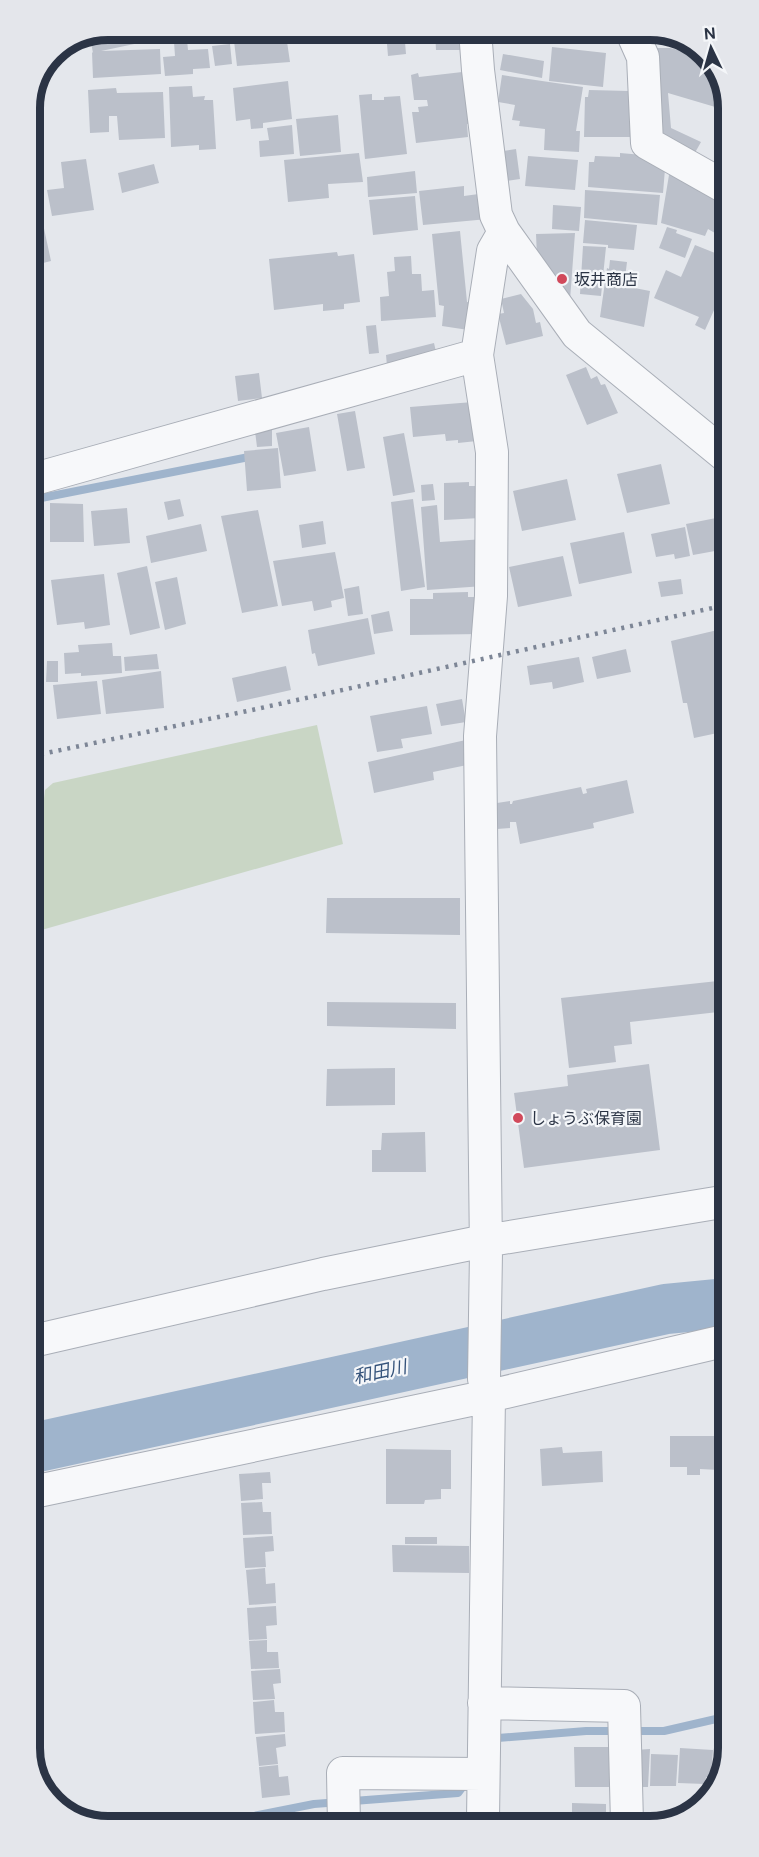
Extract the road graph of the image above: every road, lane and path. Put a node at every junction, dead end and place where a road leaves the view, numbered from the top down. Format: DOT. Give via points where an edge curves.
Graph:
graph roads {
  1 [pos="476,41"];
  2 [pos="636,41"];
  3 [pos="718,183"];
  4 [pos="504,232"];
  5 [pos="477,355"];
  6 [pos="718,449"];
  7 [pos="41,477"];
  8 [pos="718,1204"];
  9 [pos="485,1247"];
  10 [pos="40,1339"];
  11 [pos="718,1342"];
  12 [pos="487,1387"];
  13 [pos="40,1490"];
  14 [pos="484,1703"];
  15 [pos="483,1774"];
  16 [pos="344,1816"];
  17 [pos="483,1816"];
  18 [pos="627,1816"];
  1 -- 4 [label="street" via="496,215"];
  2 -- 3 [label="street" via="643,57 647,143"];
  4 -- 5 [label="street" via="492,251"];
  4 -- 6 [label="street" via="577,334"];
  5 -- 7 [label="street"];
  5 -- 9 [label="street" via="492,452 491,596 480,736"];
  8 -- 9 [label="street"];
  9 -- 10 [label="street" via="322,1274"];
  9 -- 12 [label="street"];
  11 -- 12 [label="street"];
  12 -- 13 [label="street"];
  12 -- 14 [label="street"];
  14 -- 15 [label="street"];
  14 -- 18 [label="street" via="624,1706"];
  15 -- 16 [label="street" via="343,1773"];
  15 -- 17 [label="street"];
}
